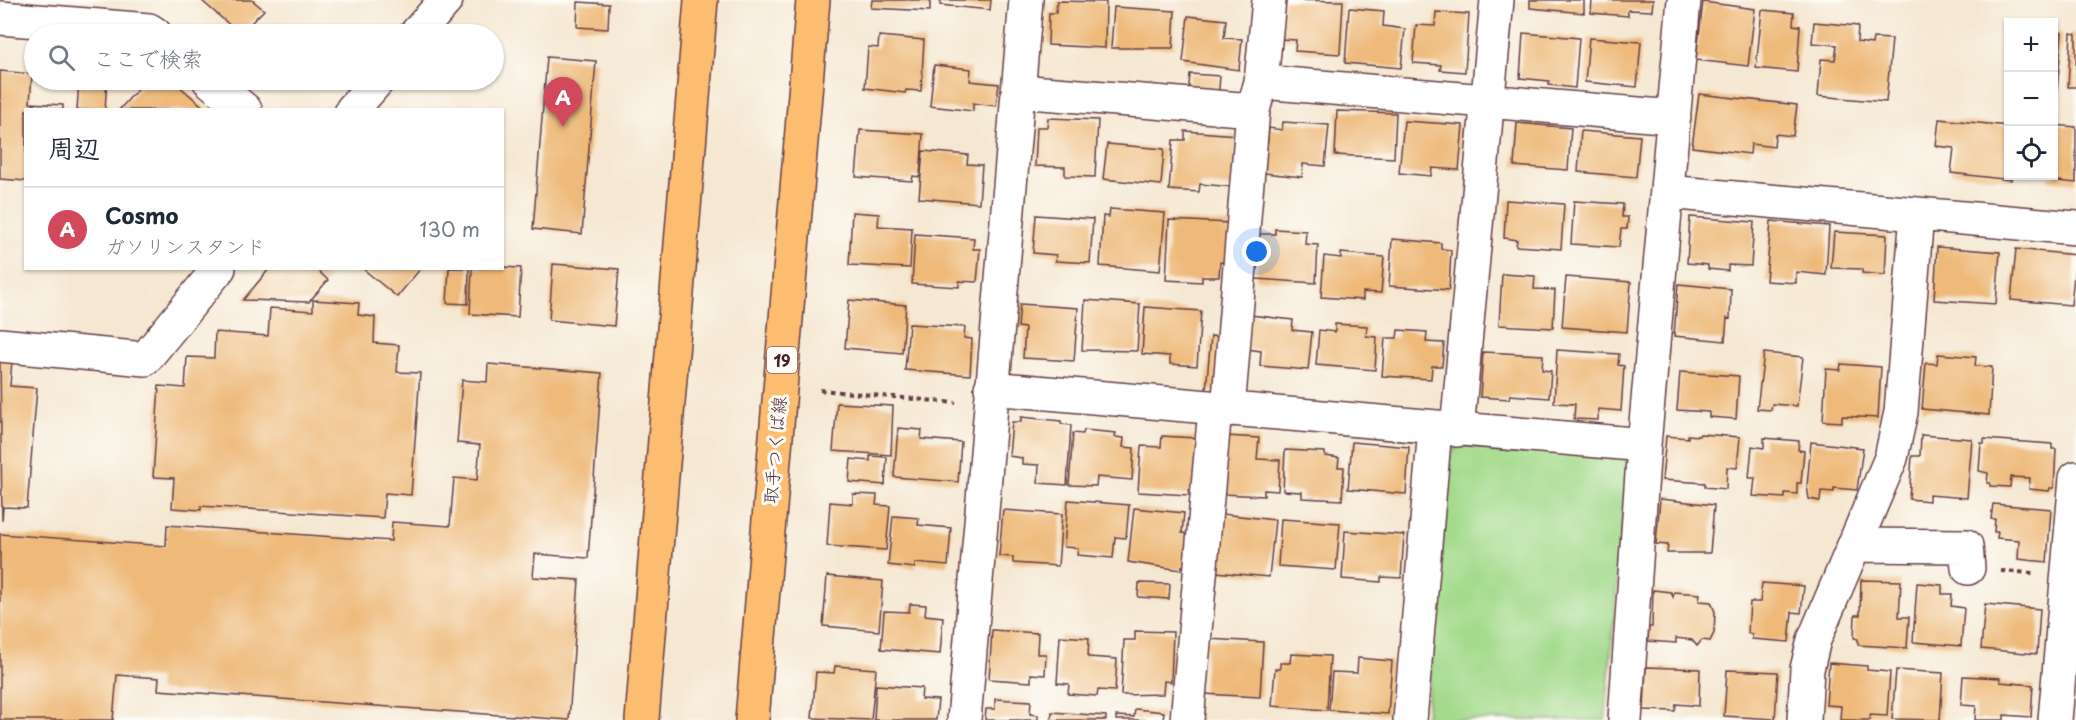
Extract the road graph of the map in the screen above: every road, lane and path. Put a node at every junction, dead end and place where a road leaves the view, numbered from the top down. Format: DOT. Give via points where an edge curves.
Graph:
graph roads {
  1 [pos="446,0"];
  2 [pos="701,0"];
  3 [pos="813,0"];
  4 [pos="1026,0"];
  5 [pos="1497,0"];
  6 [pos="1684,0"];
  7 [pos="1262,1"];
  8 [pos="0,18"];
  9 [pos="74,24"];
  10 [pos="425,24"];
  11 [pos="221,90"];
  12 [pos="369,90"];
  13 [pos="1018,91"];
  14 [pos="1257,96"];
  15 [pos="1488,101"];
  16 [pos="243,108"];
  17 [pos="354,108"];
  18 [pos="1674,117"];
  19 [pos="1668,192"];
  20 [pos="1917,214"];
  21 [pos="2076,228"];
  22 [pos="217,270"];
  23 [pos="0,345"];
  24 [pos="820,390"];
  25 [pos="990,397"];
  26 [pos="1221,409"];
  27 [pos="1446,429"];
  28 [pos="1644,445"];
  29 [pos="2076,478"];
  30 [pos="2076,485"];
  31 [pos="1855,545"];
  32 [pos="1968,568"];
  33 [pos="2068,577"];
  34 [pos="642,720"];
  35 [pos="752,720"];
  36 [pos="964,720"];
  37 [pos="1187,720"];
  38 [pos="1410,720"];
  39 [pos="1625,720"];
  40 [pos="1804,720"];
  41 [pos="2055,720"];
  1 -- 10 [label="street"];
  2 -- 34 [label="main road"];
  3 -- 35 [label="main road, 取手つくば線 / 19"];
  4 -- 13 [label="street"];
  5 -- 15 [label="street"];
  6 -- 18 [label="street"];
  7 -- 14 [label="street"];
  8 -- 9 [label="street"];
  11 -- 16 [label="street"];
  12 -- 17 [label="street"];
  13 -- 14 [label="street"];
  13 -- 25 [label="street"];
  14 -- 15 [label="street"];
  14 -- 26 [label="street"];
  15 -- 18 [label="street"];
  15 -- 27 [label="street"];
  18 -- 19 [label="street"];
  19 -- 20 [label="street"];
  19 -- 28 [label="street"];
  20 -- 21 [label="street"];
  20 -- 31 [label="street" via="1901,412 1891,458"];
  22 -- 23 [label="street" via="145,359"];
  24 -- 25 [label="path"];
  25 -- 26 [label="street"];
  25 -- 36 [label="street"];
  26 -- 27 [label="street"];
  26 -- 37 [label="street"];
  27 -- 28 [label="street"];
  27 -- 38 [label="street"];
  28 -- 39 [label="street"];
  29 -- 30 [label="street"];
  30 -- 33 [label="street"];
  31 -- 32 [label="street" via="1966,546"];
  31 -- 40 [label="street" via="1814,640 1807,669"];
  32 -- 33 [label="path"];
  33 -- 41 [label="street"];
}
